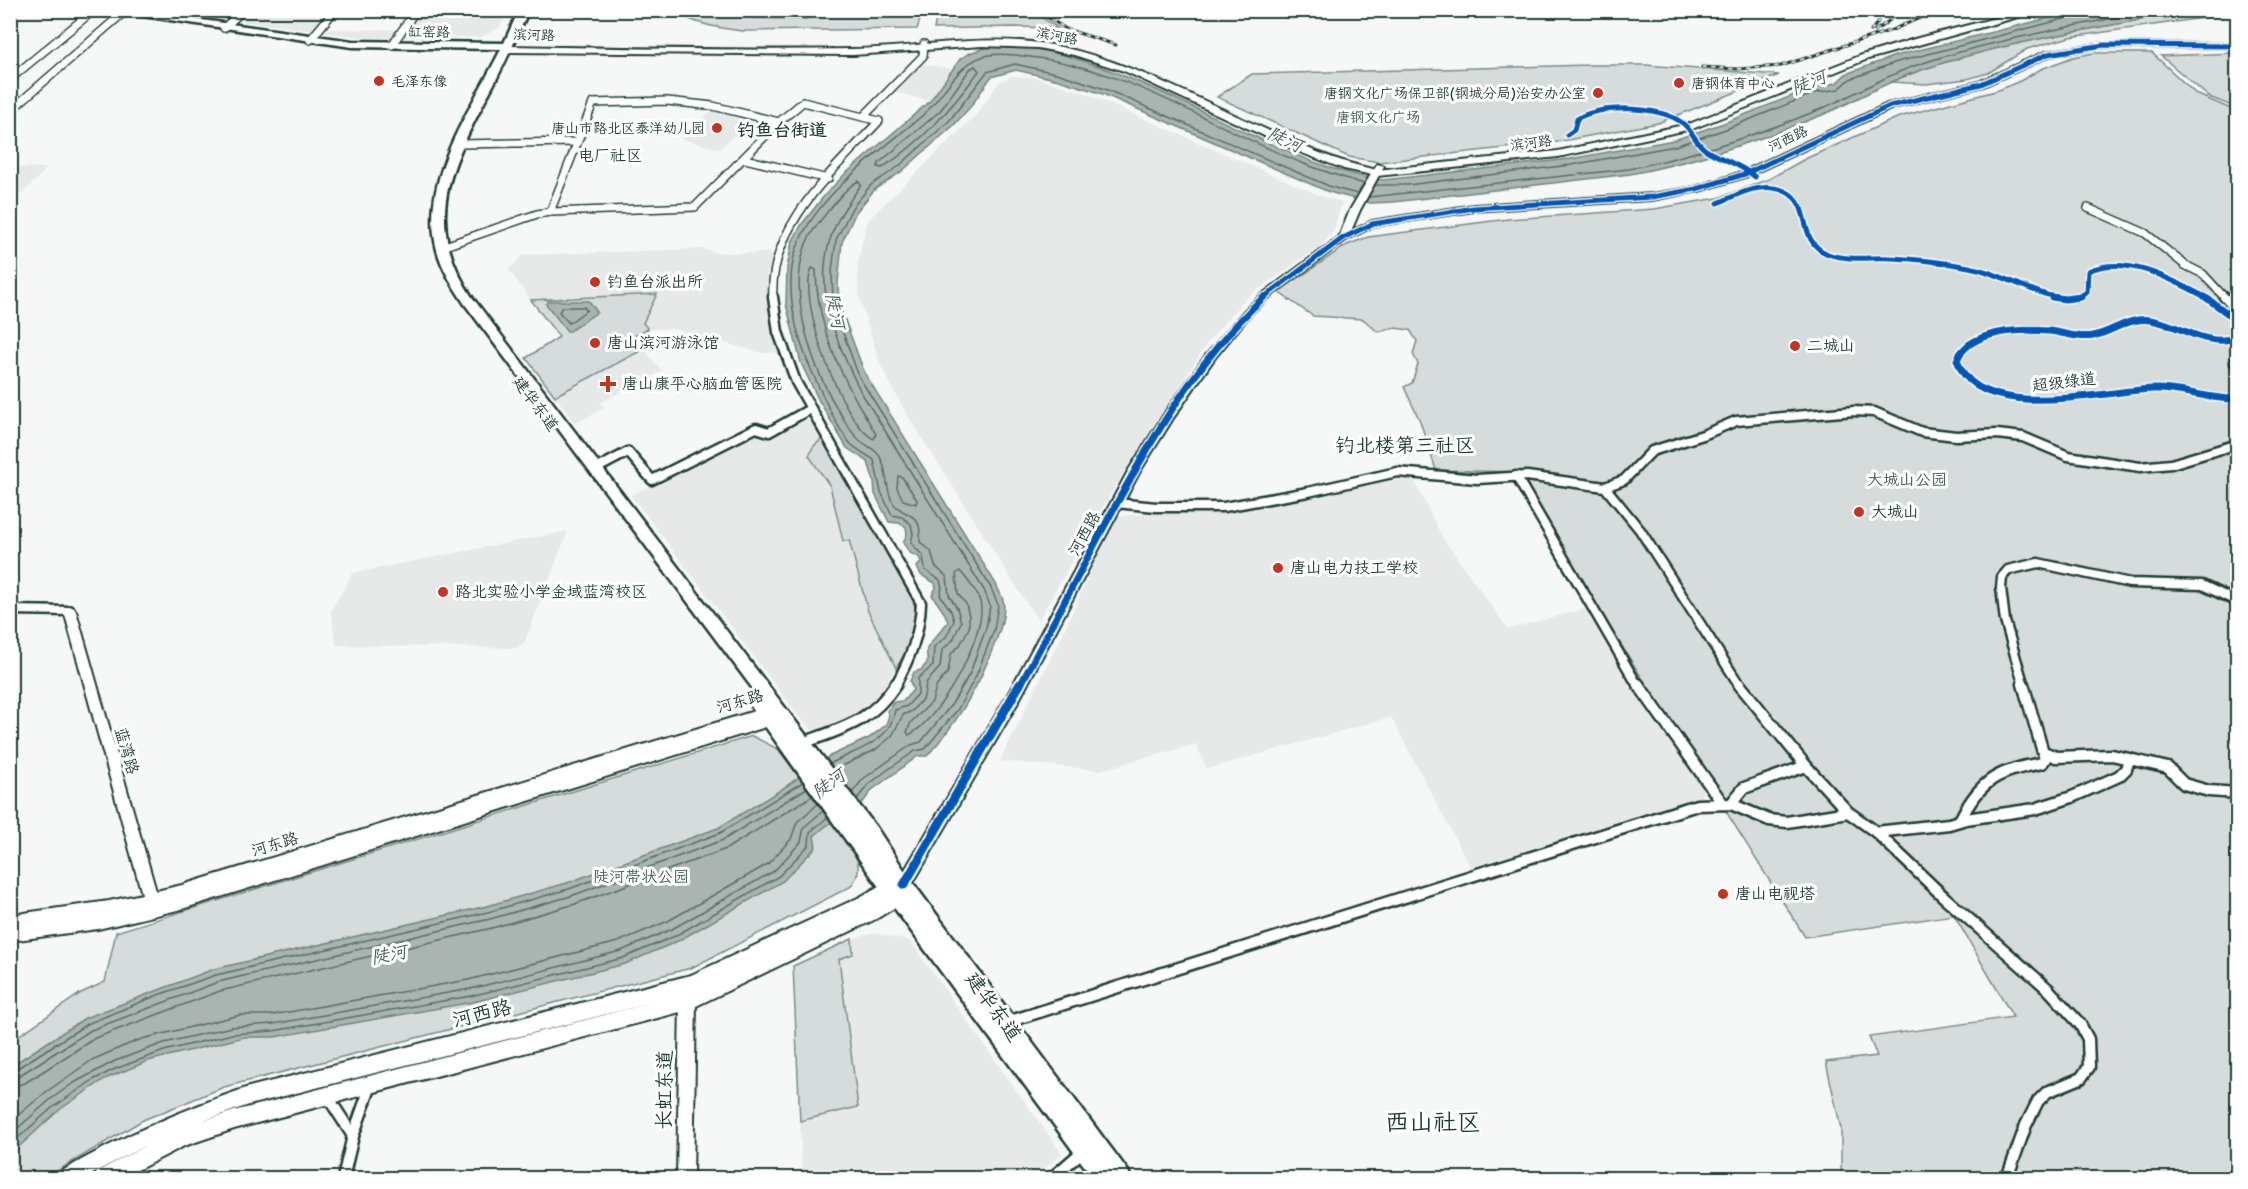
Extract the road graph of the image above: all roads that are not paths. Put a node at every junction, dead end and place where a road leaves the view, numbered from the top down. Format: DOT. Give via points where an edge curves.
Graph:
graph roads {
  1 [pos="94,10"];
  2 [pos="106,10"];
  3 [pos="243,10"];
  4 [pos="334,10"];
  5 [pos="416,10"];
  6 [pos="518,10"];
  7 [pos="524,10"];
  8 [pos="2013,10"];
  9 [pos="2039,10"];
  10 [pos="123,13"];
  11 [pos="224,28"];
  12 [pos="310,40"];
  13 [pos="392,45"];
  14 [pos="506,46"];
  15 [pos="924,46"];
  16 [pos="2238,47"];
  17 [pos="10,79"];
  18 [pos="10,111"];
  19 [pos="863,117"];
  20 [pos="779,122"];
  21 [pos="577,142"];
  22 [pos="458,144"];
  23 [pos="745,159"];
  24 [pos="1378,172"];
  25 [pos="828,179"];
  26 [pos="2088,208"];
  27 [pos="550,212"];
  28 [pos="1343,238"];
  29 [pos="442,247"];
  30 [pos="2238,312"];
  31 [pos="2238,360"];
  32 [pos="2238,368"];
  33 [pos="810,409"];
  34 [pos="2238,444"];
  35 [pos="594,470"];
  36 [pos="1516,476"];
  37 [pos="1605,487"];
  38 [pos="1116,504"];
  39 [pos="2238,602"];
  40 [pos="10,610"];
  41 [pos="70,611"];
  42 [pos="770,714"];
  43 [pos="804,751"];
  44 [pos="2046,753"];
  45 [pos="2129,759"];
  46 [pos="1806,766"];
  47 [pos="2238,793"];
  48 [pos="1727,804"];
  49 [pos="1848,812"];
  50 [pos="1960,820"];
  51 [pos="1876,832"];
  52 [pos="897,890"];
  53 [pos="151,900"];
  54 [pos="10,922"];
  55 [pos="10,934"];
  56 [pos="687,1002"];
  57 [pos="997,1023"];
  58 [pos="371,1085"];
  59 [pos="328,1096"];
  60 [pos="353,1136"];
  61 [pos="1084,1150"];
  62 [pos="69,1179"];
  63 [pos="104,1179"];
  64 [pos="343,1179"];
  65 [pos="685,1179"];
  66 [pos="1052,1179"];
  67 [pos="1105,1179"];
  68 [pos="1120,1179"];
  69 [pos="2007,1179"];
  1 -- 17 [label="street"];
  2 -- 10 [label="main road, 缸窑路"];
  3 -- 11 [label="street"];
  4 -- 12 [label="street"];
  5 -- 13 [label="street"];
  6 -- 14 [label="main road, 建华东道"];
  7 -- 14 [label="main road, 建华东道"];
  8 -- 24 [label="main road, 滨河路" via="1878,45 1672,124 1587,143"];
  9 -- 24 [label="main road, 滨河路" via="1865,57 1692,126 1665,133 1558,153"];
  10 -- 11 [label="main road, 缸窑路"];
  10 -- 18 [label="street"];
  11 -- 12 [label="main road, 缸窑路"];
  12 -- 13 [label="main road, 缸窑路"];
  13 -- 14 [label="main road, 缸窑路"];
  14 -- 15 [label="main road, 滨河路" via="765,52 870,52"];
  14 -- 22 [label="main road, 建华东道"];
  14 -- 42 [label="main road, 建华东道" via="452,145 435,193 431,209 432,242 442,274"];
  15 -- 19 [label="street" via="923,56"];
  15 -- 24 [label="main road, 滨河路" via="1027,44 1098,59 1347,168"];
  16 -- 28 [label="street, 河西路" via="2120,48 2064,54 1983,88 1892,110 1720,188 1636,203 1473,213 1372,228"];
  19 -- 20 [label="street" via="803,102"];
  19 -- 25 [label="street" via="879,121"];
  20 -- 21 [label="street" via="713,106 667,101 593,103"];
  20 -- 23 [label="street"];
  21 -- 22 [label="street"];
  21 -- 27 [label="street"];
  22 -- 29 [label="main road, 建华东道" via="438,208"];
  23 -- 25 [label="street"];
  23 -- 27 [label="street" via="695,207"];
  24 -- 28 [label="street"];
  25 -- 33 [label="street" via="787,232 772,278 776,320 786,357"];
  26 -- 30 [label="street" via="2145,233 2203,274"];
  27 -- 29 [label="street"];
  28 -- 38 [label="street, 河西路" via="1247,313 1170,414"];
  29 -- 35 [label="main road, 建华东道" via="468,300"];
  31 -- 32 [label="street"];
  33 -- 35 [label="street" via="769,432 756,428 652,480 628,452"];
  33 -- 43 [label="street" via="921,603 922,616 913,651 879,706 860,721"];
  34 -- 37 [label="street" via="2170,464 2140,467 2068,456 2023,437 1922,432 1874,412 1854,411 1736,421 1652,451 1624,480"];
  35 -- 42 [label="main road, 建华东道"];
  36 -- 37 [label="street"];
  36 -- 38 [label="street" via="1477,479 1397,472 1224,507"];
  36 -- 48 [label="street" via="1641,690"];
  37 -- 46 [label="street" via="1640,530 1737,681"];
  38 -- 52 [label="street, 河西路" via="1012,700"];
  39 -- 44 [label="street" via="2202,585 2130,583 2038,563 2008,570 2002,577 2001,588 2005,621"];
  40 -- 41 [label="street"];
  41 -- 53 [label="street, 蓝湾路"];
  42 -- 43 [label="main road, 建华东道"];
  42 -- 53 [label="street, 河东路"];
  42 -- 55 [label="street, 河东路" via="182,902 98,922"];
  43 -- 52 [label="main road, 建华东道"];
  44 -- 45 [label="street" via="2056,758 2097,754"];
  44 -- 50 [label="street" via="2042,764 1994,774 1971,795"];
  45 -- 47 [label="street" via="2168,768 2184,784"];
  45 -- 50 [label="street" via="2119,776 2046,807"];
  46 -- 48 [label="street" via="1744,788"];
  46 -- 49 [label="street"];
  48 -- 49 [label="street" via="1769,820 1787,822"];
  48 -- 57 [label="street" via="1697,805"];
  49 -- 51 [label="street"];
  50 -- 51 [label="street"];
  51 -- 69 [label="street" via="2071,1011 2088,1039 2089,1067 2081,1078 2048,1092 2038,1101"];
  52 -- 56 [label="main road, 河西路" via="870,914"];
  52 -- 57 [label="main road, 建华东道"];
  52 -- 62 [label="main road, 河西路" via="693,983 249,1096 146,1134"];
  53 -- 54 [label="street, 河东路"];
  56 -- 58 [label="main road, 河西路"];
  56 -- 65 [label="street, 长虹东道"];
  57 -- 61 [label="main road, 建华东道"];
  57 -- 68 [label="main road, 建华东道"];
  58 -- 59 [label="main road, 河西路"];
  58 -- 60 [label="street"];
  59 -- 60 [label="street"];
  59 -- 63 [label="main road, 河西路" via="180,1138"];
  60 -- 64 [label="street"];
  61 -- 66 [label="street"];
  61 -- 67 [label="main road, 建华东道"];
}
